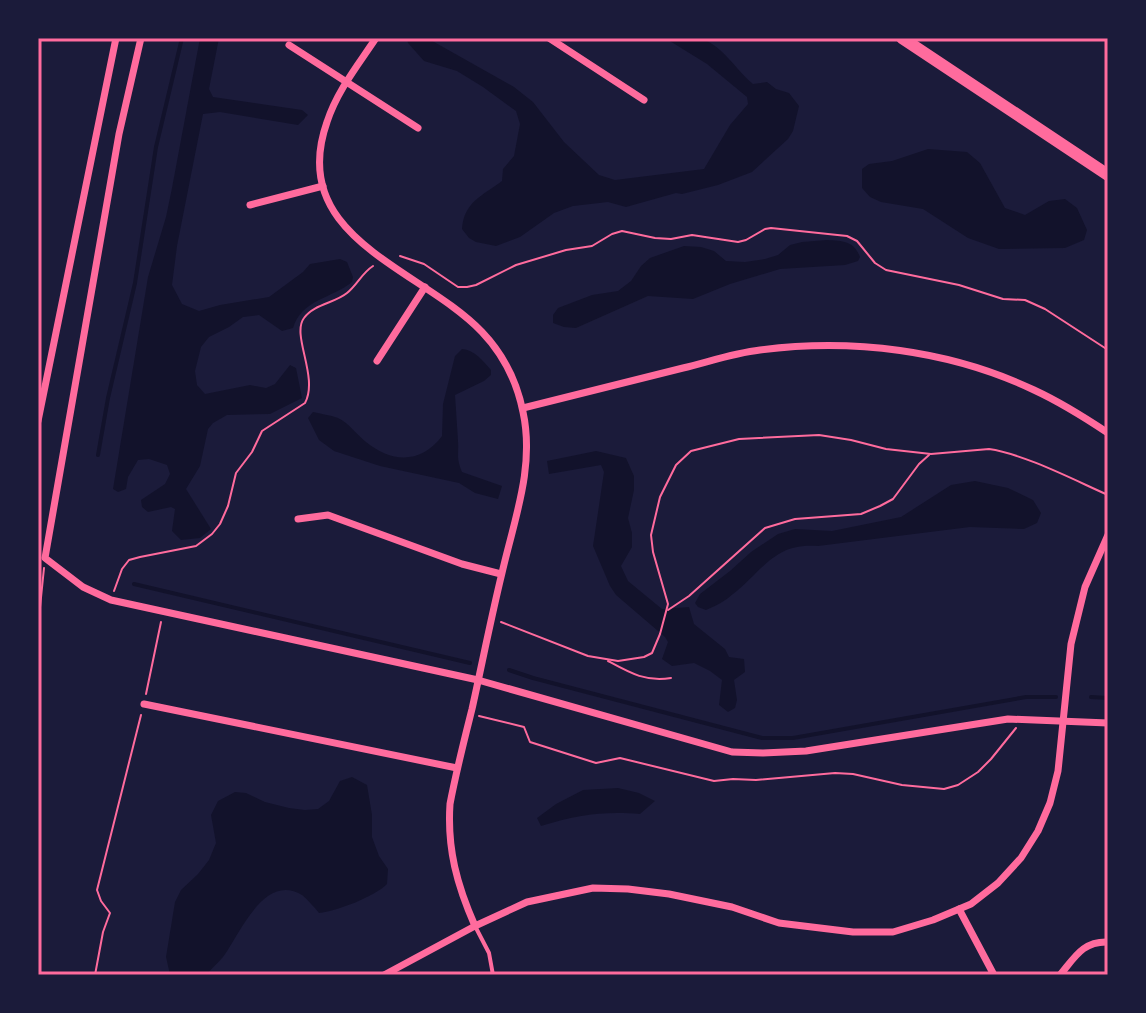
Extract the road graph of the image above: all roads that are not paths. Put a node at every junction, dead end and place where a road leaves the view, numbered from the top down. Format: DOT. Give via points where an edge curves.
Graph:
graph roads {
  1 [pos="116,38"];
  2 [pos="141,38"];
  3 [pos="376,38"];
  4 [pos="549,38"];
  5 [pos="902,38"];
  6 [pos="289,45"];
  7 [pos="346,83"];
  8 [pos="644,100"];
  9 [pos="418,128"];
  10 [pos="1108,175"];
  11 [pos="323,186"];
  12 [pos="250,205"];
  13 [pos="425,287"];
  14 [pos="377,361"];
  15 [pos="523,408"];
  16 [pos="38,421"];
  17 [pos="1108,433"];
  18 [pos="298,519"];
  19 [pos="1108,535"];
  20 [pos="501,574"];
  21 [pos="478,680"];
  22 [pos="144,704"];
  23 [pos="1063,720"];
  24 [pos="1108,723"];
  25 [pos="457,768"];
  26 [pos="959,909"];
  27 [pos="475,926"];
  28 [pos="1108,942"];
  29 [pos="385,975"];
  30 [pos="493,975"];
  31 [pos="994,975"];
  32 [pos="1060,975"];
  1 -- 16 [label="street"];
  2 -- 21 [label="street" via="119,134 45,558 83,587 111,600"];
  3 -- 7 [label="street"];
  4 -- 8 [label="street"];
  5 -- 10 [label="main road"];
  6 -- 7 [label="street"];
  7 -- 9 [label="street"];
  7 -- 11 [label="street" via="321,143"];
  11 -- 12 [label="street"];
  11 -- 13 [label="street" via="351,234"];
  13 -- 14 [label="street"];
  13 -- 15 [label="street" via="482,332 506,364"];
  15 -- 17 [label="street" via="756,350 846,345 973,366 1033,389"];
  15 -- 20 [label="street" via="524,484"];
  18 -- 20 [label="street" via="328,515"];
  19 -- 23 [label="street" via="1085,587 1071,644"];
  20 -- 21 [label="street"];
  21 -- 23 [label="street" via="732,752 806,751 1008,719"];
  21 -- 25 [label="street"];
  22 -- 25 [label="street"];
  23 -- 24 [label="street"];
  23 -- 26 [label="street" via="1058,771 1038,831 998,883"];
  25 -- 27 [label="street" via="449,814 450,852"];
  26 -- 27 [label="street" via="893,932 853,932 779,923 669,894 593,888 527,902"];
  26 -- 31 [label="street"];
  27 -- 29 [label="street"];
  27 -- 30 [label="lane"];
  28 -- 32 [label="street" via="1082,949"];
}
